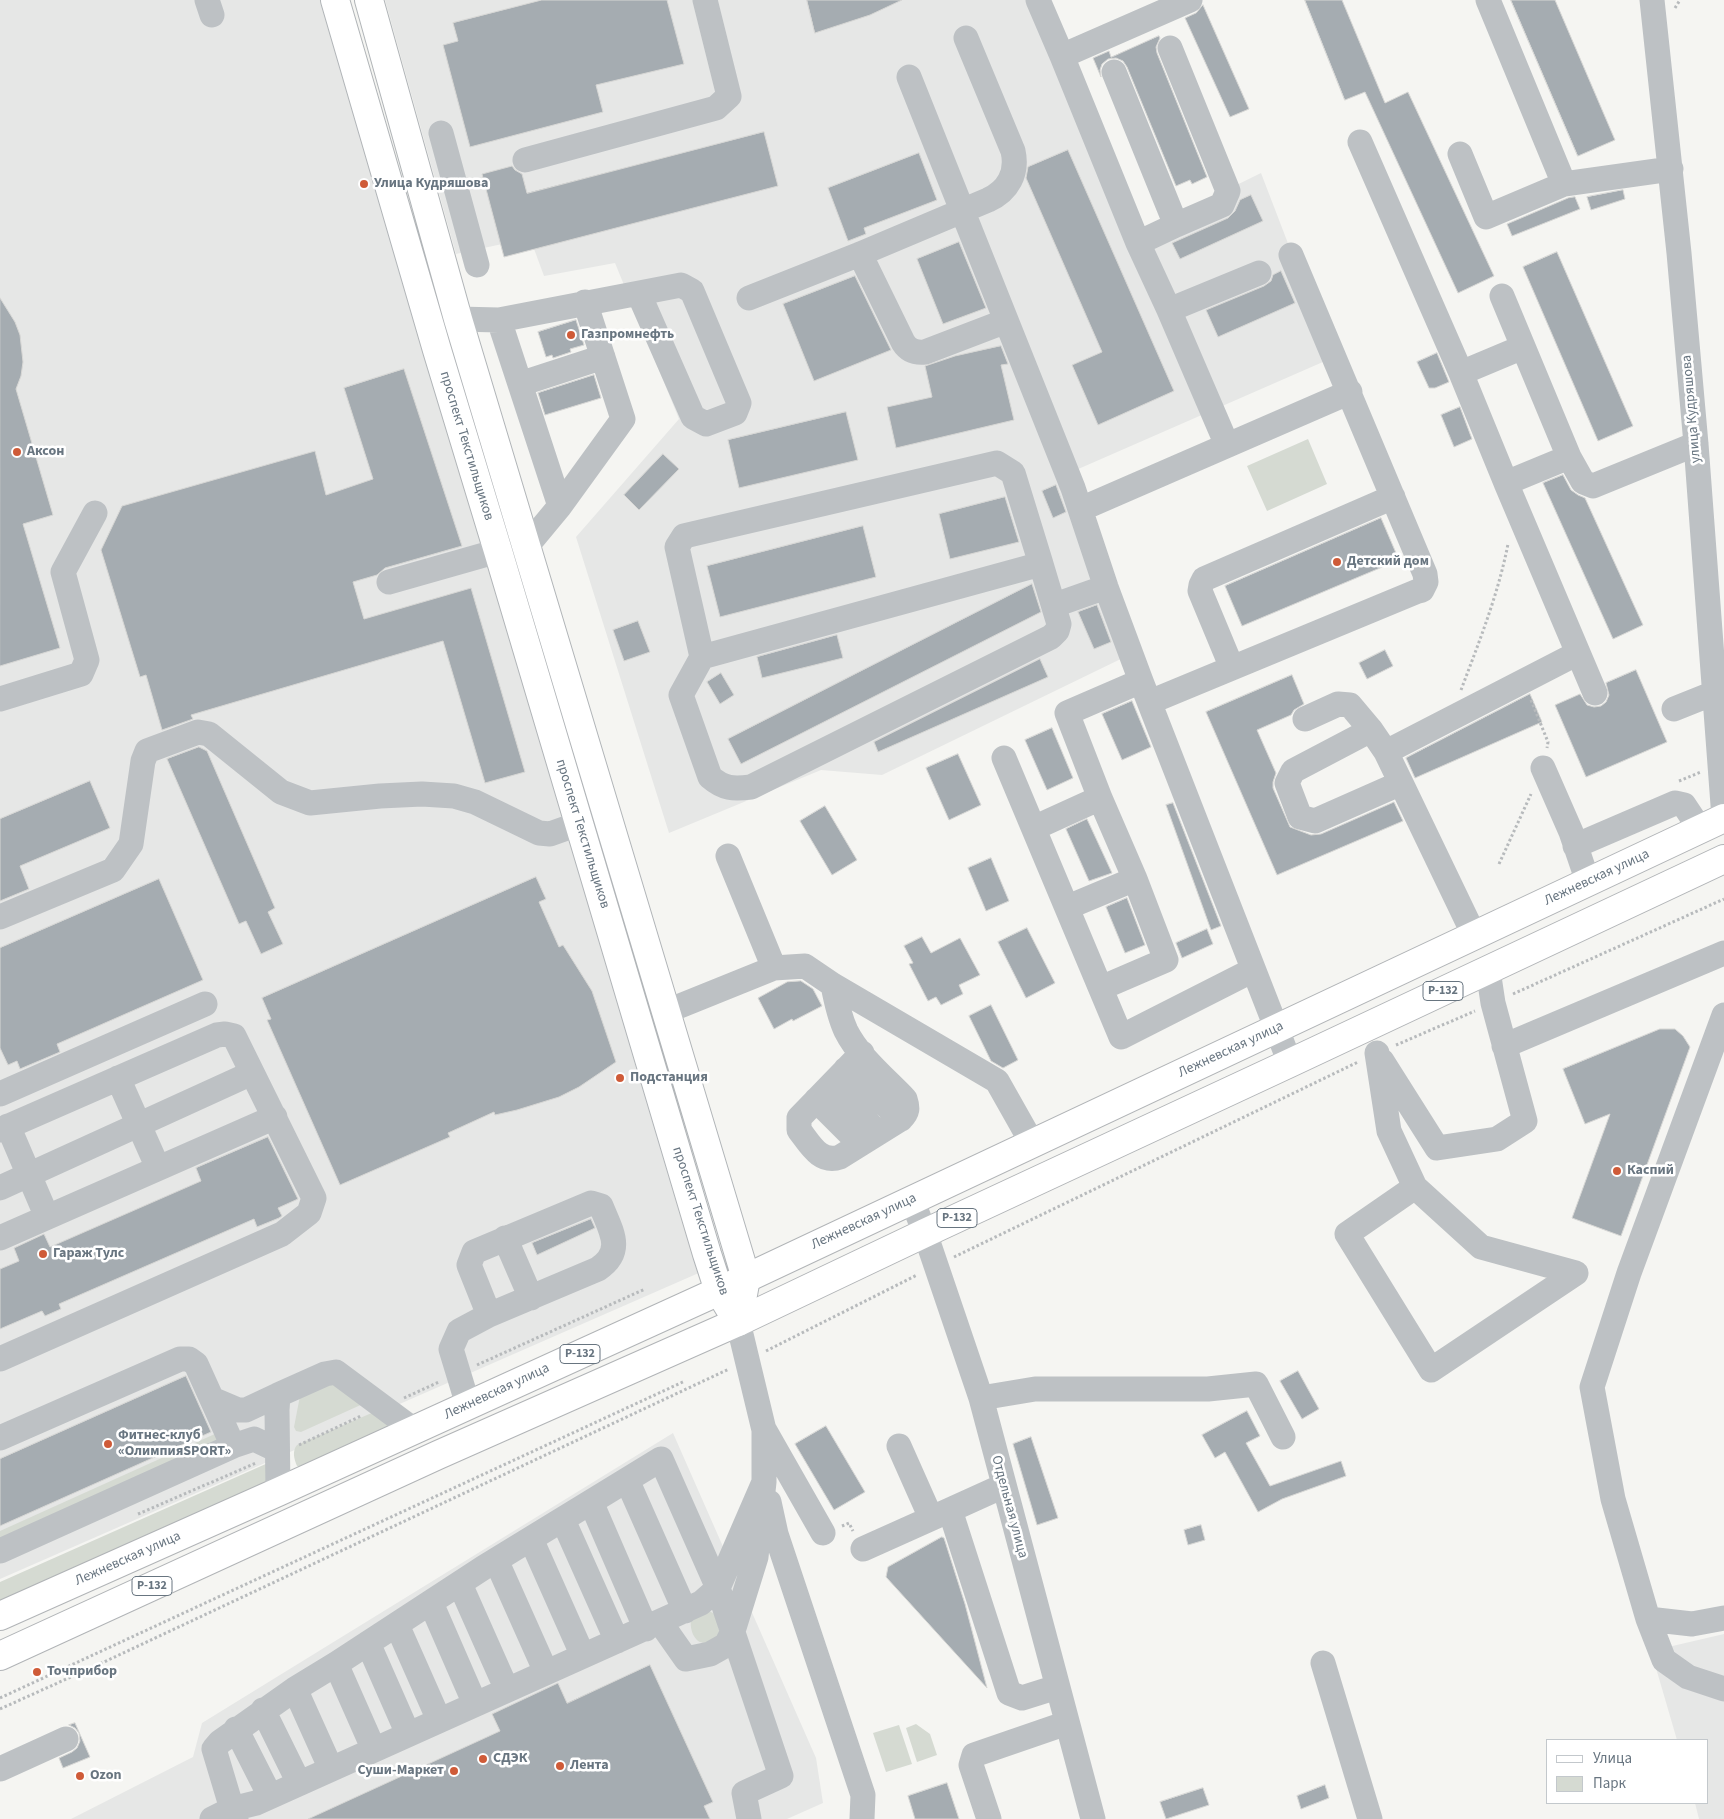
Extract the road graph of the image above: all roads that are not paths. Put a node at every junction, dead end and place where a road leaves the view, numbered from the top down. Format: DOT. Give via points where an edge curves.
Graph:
graph roads {
  1 [pos="335,0"];
  2 [pos="369,0"];
  3 [pos="705,0"];
  4 [pos="1038,0"];
  5 [pos="1190,0"];
  6 [pos="1488,0"];
  7 [pos="1652,0"];
  8 [pos="966,38"];
  9 [pos="1170,48"];
  10 [pos="1062,56"];
  11 [pos="1114,72"];
  12 [pos="909,77"];
  13 [pos="441,134"];
  14 [pos="1360,142"];
  15 [pos="1460,154"];
  16 [pos="525,160"];
  17 [pos="1671,169"];
  18 [pos="455,184"];
  19 [pos="1564,184"];
  20 [pos="423,193"];
  21 [pos="963,210"];
  22 [pos="1176,225"];
  23 [pos="1138,242"];
  24 [pos="860,254"];
  25 [pos="1291,255"];
  26 [pos="477,265"];
  27 [pos="1259,273"];
  28 [pos="639,294"];
  29 [pos="1502,296"];
  30 [pos="749,298"];
  31 [pos="585,302"];
  32 [pos="1169,310"];
  33 [pos="458,319"];
  34 [pos="499,320"];
  35 [pos="1006,321"];
  36 [pos="1523,346"];
  37 [pos="603,357"];
  38 [pos="1461,372"];
  39 [pos="520,384"];
  40 [pos="1350,392"];
  41 [pos="1696,444"];
  42 [pos="1226,445"];
  43 [pos="1569,457"];
  44 [pos="1506,484"];
  45 [pos="1393,497"];
  46 [pos="560,506"];
  47 [pos="1081,509"];
  48 [pos="95,513"];
  49 [pos="526,547"];
  50 [pos="498,551"];
  51 [pos="1040,564"];
  52 [pos="389,582"];
  53 [pos="1106,587"];
  54 [pos="1055,605"];
  55 [pos="1578,653"];
  56 [pos="702,656"];
  57 [pos="1232,668"];
  58 [pos="1146,691"];
  59 [pos="1595,693"];
  60 [pos="1714,693"];
  61 [pos="0,699"];
  62 [pos="1674,709"];
  63 [pos="1305,719"];
  64 [pos="1371,730"];
  65 [pos="1386,752"];
  66 [pos="1004,758"];
  67 [pos="1543,768"];
  68 [pos="1401,783"];
  69 [pos="1100,798"];
  70 [pos="1716,822"];
  71 [pos="578,824"];
  72 [pos="1034,828"];
  73 [pos="1575,846"];
  74 [pos="728,856"];
  75 [pos="1724,859"];
  76 [pos="1134,879"];
  77 [pos="1588,882"];
  78 [pos="1068,908"];
  79 [pos="0,918"];
  80 [pos="1474,935"];
  81 [pos="1724,953"];
  82 [pos="774,968"];
  83 [pos="1253,970"];
  84 [pos="1488,970"];
  85 [pos="834,986"];
  86 [pos="1101,988"];
  87 [pos="205,1004"];
  88 [pos="666,1012"];
  89 [pos="1724,1014"];
  90 [pos="1363,1028"];
  91 [pos="1277,1029"];
  92 [pos="1504,1046"];
  93 [pos="1377,1053"];
  94 [pos="1290,1063"];
  95 [pos="252,1073"];
  96 [pos="839,1077"];
  97 [pos="118,1078"];
  98 [pos="1,1091"];
  99 [pos="275,1118"];
  100 [pos="138,1125"];
  101 [pos="4,1128"];
  102 [pos="869,1139"];
  103 [pos="1032,1143"];
  104 [pos="158,1168"];
  105 [pos="28,1175"];
  106 [pos="1415,1187"];
  107 [pos="0,1188"];
  108 [pos="912,1200"];
  109 [pos="47,1217"];
  110 [pos="925,1232"];
  111 [pos="0,1238"];
  112 [pos="506,1238"];
  113 [pos="746,1278"];
  114 [pos="719,1291"];
  115 [pos="531,1298"];
  116 [pos="490,1315"];
  117 [pos="738,1322"];
  118 [pos="0,1359"];
  119 [pos="278,1395"];
  120 [pos="981,1398"];
  121 [pos="212,1399"];
  122 [pos="468,1405"];
  123 [pos="414,1430"];
  124 [pos="764,1430"];
  125 [pos="1283,1437"];
  126 [pos="0,1438"];
  127 [pos="233,1446"];
  128 [pos="899,1446"];
  129 [pos="277,1452"];
  130 [pos="627,1480"];
  131 [pos="764,1482"];
  132 [pos="1003,1486"];
  133 [pos="278,1492"];
  134 [pos="591,1502"];
  135 [pos="941,1514"];
  136 [pos="563,1520"];
  137 [pos="823,1533"];
  138 [pos="531,1539"];
  139 [pos="863,1550"];
  140 [pos="0,1551"];
  141 [pos="496,1560"];
  142 [pos="460,1584"];
  143 [pos="718,1588"];
  144 [pos="431,1603"];
  145 [pos="685,1611"];
  146 [pos="0,1616"];
  147 [pos="1724,1618"];
  148 [pos="1648,1619"];
  149 [pos="397,1625"];
  150 [pos="653,1625"];
  151 [pos="733,1632"];
  152 [pos="617,1642"];
  153 [pos="368,1643"];
  154 [pos="0,1656"];
  155 [pos="583,1656"];
  156 [pos="1323,1663"];
  157 [pos="336,1664"];
  158 [pos="546,1672"];
  159 [pos="1057,1687"];
  160 [pos="295,1689"];
  161 [pos="1724,1689"];
  162 [pos="507,1690"];
  163 [pos="475,1704"];
  164 [pos="263,1710"];
  165 [pos="439,1720"];
  166 [pos="1067,1723"];
  167 [pos="236,1729"];
  168 [pos="408,1734"];
  169 [pos="66,1739"];
  170 [pos="374,1750"];
  171 [pos="0,1769"];
  172 [pos="331,1769"];
  173 [pos="299,1783"];
  174 [pos="270,1796"];
  175 [pos="227,1816"];
  176 [pos="749,1819"];
  177 [pos="862,1819"];
  178 [pos="989,1819"];
  179 [pos="1093,1819"];
  180 [pos="1370,1819"];
  1 -- 50 [label="main road, проспект Текстильщиков"];
  2 -- 20 [label="main road, проспект Текстильщиков"];
  3 -- 16 [label="street" via="729,96 716,108"];
  4 -- 10 [label="street"];
  5 -- 10 [label="street"];
  6 -- 19 [label="street"];
  7 -- 17 [label="street, улица Кудряшова"];
  8 -- 21 [label="street" via="1013,151 1014,166 1010,181 1001,192"];
  9 -- 22 [label="street" via="1228,191 1222,205"];
  10 -- 23 [label="street"];
  11 -- 22 [label="street"];
  12 -- 21 [label="street"];
  13 -- 18 [label="street"];
  14 -- 38 [label="street"];
  15 -- 19 [label="street" via="1486,217"];
  17 -- 19 [label="street"];
  17 -- 41 [label="street, улица Кудряшова"];
  18 -- 20 [label="street"];
  18 -- 26 [label="street"];
  20 -- 33 [label="main road, проспект Текстильщиков"];
  21 -- 24 [label="street"];
  21 -- 35 [label="street"];
  22 -- 23 [label="street"];
  23 -- 32 [label="street"];
  24 -- 30 [label="street"];
  24 -- 35 [label="street" via="903,342 914,352 925,352"];
  25 -- 40 [label="street"];
  27 -- 32 [label="street"];
  28 -- 28 [label="street" via="693,417 706,424 735,413 739,403 692,291 681,285"];
  28 -- 31 [label="street"];
  29 -- 36 [label="street"];
  31 -- 34 [label="street"];
  31 -- 37 [label="street"];
  32 -- 42 [label="street"];
  33 -- 34 [label="street"];
  33 -- 49 [label="main road, проспект Текстильщиков"];
  34 -- 39 [label="street"];
  35 -- 47 [label="street"];
  36 -- 38 [label="street"];
  36 -- 43 [label="street"];
  37 -- 39 [label="street"];
  37 -- 46 [label="street" via="623,419"];
  38 -- 44 [label="street"];
  39 -- 46 [label="street"];
  40 -- 42 [label="street"];
  40 -- 45 [label="street"];
  41 -- 43 [label="street" via="1593,486 1583,482"];
  41 -- 60 [label="street, улица Кудряшова"];
  42 -- 47 [label="street"];
  43 -- 44 [label="street"];
  44 -- 55 [label="street"];
  45 -- 57 [label="street" via="1204,579 1200,591"];
  45 -- 57 [label="street" via="1426,578 1422,590"];
  46 -- 49 [label="street"];
  47 -- 53 [label="street"];
  48 -- 61 [label="street" via="63,572 87,660 81,674"];
  49 -- 88 [label="main road, проспект Текстильщиков"];
  50 -- 52 [label="street"];
  50 -- 71 [label="main road, проспект Текстильщиков"];
  51 -- 54 [label="street"];
  51 -- 56 [label="street"];
  51 -- 56 [label="street" via="1014,473 997,462 684,536 677,547"];
  53 -- 54 [label="street"];
  53 -- 58 [label="street"];
  54 -- 56 [label="street" via="1059,624 1051,637 751,788 720,786 710,777 681,696"];
  55 -- 59 [label="street"];
  55 -- 65 [label="street"];
  57 -- 58 [label="street"];
  58 -- 69 [label="street" via="1067,713"];
  58 -- 83 [label="street"];
  60 -- 62 [label="street"];
  60 -- 70 [label="street, улица Кудряшова" via="1720,763"];
  63 -- 64 [label="street" via="1338,704 1350,705"];
  64 -- 65 [label="street"];
  64 -- 68 [label="street" via="1293,771 1287,782 1300,817 1315,821"];
  65 -- 68 [label="street"];
  66 -- 72 [label="street"];
  67 -- 73 [label="street"];
  68 -- 80 [label="street"];
  69 -- 72 [label="street"];
  69 -- 76 [label="street"];
  70 -- 73 [label="street" via="1675,803"];
  70 -- 77 [label="main road, Лежневская улица / Р-132"];
  71 -- 79 [label="street" via="550,834 539,833 475,802 454,796 380,796 310,803 281,792 209,734 198,732 147,751 131,844 113,870"];
  71 -- 114 [label="main road, проспект Текстильщиков"];
  72 -- 78 [label="street"];
  73 -- 77 [label="street"];
  74 -- 82 [label="street"];
  75 -- 84 [label="main road, Р-132"];
  76 -- 78 [label="street"];
  76 -- 86 [label="street" via="1166,960"];
  77 -- 80 [label="main road, Лежневская улица / Р-132"];
  78 -- 86 [label="street"];
  80 -- 91 [label="main road, Лежневская улица / Р-132"];
  81 -- 92 [label="street"];
  82 -- 85 [label="street" via="804,966"];
  82 -- 88 [label="street"];
  83 -- 86 [label="street" via="1121,1037"];
  83 -- 91 [label="street"];
  84 -- 90 [label="main road, Р-132"];
  84 -- 92 [label="street"];
  85 -- 96 [label="street" via="837,1006 847,1032"];
  85 -- 103 [label="street" via="997,1081"];
  87 -- 98 [label="street"];
  88 -- 113 [label="main road, проспект Текстильщиков"];
  89 -- 148 [label="street" via="1629,1273 1592,1387 1613,1499"];
  90 -- 93 [label="street"];
  90 -- 94 [label="main road, Р-132"];
  91 -- 94 [label="street"];
  91 -- 103 [label="main road, Лежневская улица / Р-132"];
  92 -- 93 [label="street" via="1525,1121 1497,1139 1437,1148"];
  93 -- 106 [label="street" via="1389,1132"];
  94 -- 110 [label="main road, Р-132"];
  95 -- 97 [label="street" via="234,1036 225,1034"];
  95 -- 99 [label="street"];
  95 -- 100 [label="street"];
  96 -- 102 [label="street"];
  96 -- 102 [label="street" via="901,1119"];
  96 -- 102 [label="street" via="799,1118 799,1130 821,1156 832,1160"];
  97 -- 100 [label="street"];
  97 -- 101 [label="street"];
  99 -- 104 [label="street"];
  99 -- 118 [label="street" via="314,1198 309,1213 282,1234"];
  100 -- 104 [label="street"];
  100 -- 105 [label="street"];
  101 -- 105 [label="street"];
  103 -- 108 [label="main road, Лежневская улица / Р-132"];
  104 -- 109 [label="street"];
  105 -- 107 [label="street"];
  105 -- 109 [label="street"];
  106 -- 106 [label="street" via="1480,1247 1576,1273 1431,1370 1347,1234"];
  108 -- 110 [label="street, Отдельная улица"];
  108 -- 113 [label="main road, Лежневская улица / Р-132"];
  109 -- 111 [label="street"];
  110 -- 117 [label="main road, Р-132"];
  110 -- 120 [label="street, Отдельная улица"];
  112 -- 115 [label="street"];
  112 -- 115 [label="street" via="591,1203 601,1206 614,1240 611,1258 598,1270"];
  112 -- 116 [label="street" via="474,1252 469,1265"];
  113 -- 114 [label="main road, Лежневская улица / Р-132"];
  113 -- 117 [label="main road, проспект Текстильщиков"];
  114 -- 117 [label="main road, проспект Текстильщиков"];
  114 -- 122 [label="main road, Лежневская улица / Р-132"];
  115 -- 116 [label="street"];
  116 -- 122 [label="street" via="459,1331 451,1349"];
  117 -- 124 [label="street"];
  117 -- 154 [label="main road, Р-132" via="438,1455"];
  119 -- 121 [label="street" via="246,1410"];
  119 -- 123 [label="street" via="336,1372"];
  119 -- 129 [label="street"];
  120 -- 125 [label="street" via="1035,1389 1208,1389 1256,1384"];
  120 -- 132 [label="street, Отдельная улица"];
  121 -- 126 [label="street" via="196,1364 189,1359 180,1359"];
  121 -- 127 [label="street"];
  122 -- 123 [label="main road, Лежневская улица / Р-132"];
  123 -- 133 [label="main road, Лежневская улица / Р-132"];
  124 -- 131 [label="street"];
  124 -- 137 [label="street"];
  127 -- 129 [label="street" via="254,1439"];
  127 -- 140 [label="street"];
  128 -- 135 [label="street"];
  129 -- 133 [label="street"];
  130 -- 134 [label="street"];
  130 -- 143 [label="street" via="661,1459"];
  130 -- 145 [label="street"];
  131 -- 143 [label="street"];
  131 -- 151 [label="street" via="756,1557"];
  131 -- 177 [label="street" via="776,1534 863,1795"];
  132 -- 135 [label="street"];
  132 -- 159 [label="street, Отдельная улица"];
  133 -- 146 [label="main road, Лежневская улица / Р-132"];
  134 -- 136 [label="street"];
  134 -- 150 [label="street"];
  135 -- 139 [label="street"];
  135 -- 159 [label="street" via="1009,1693 1022,1698"];
  136 -- 138 [label="street"];
  136 -- 152 [label="street"];
  138 -- 141 [label="street"];
  138 -- 155 [label="street"];
  141 -- 142 [label="street"];
  141 -- 158 [label="street"];
  142 -- 144 [label="street"];
  142 -- 162 [label="street"];
  143 -- 145 [label="street" via="701,1603"];
  143 -- 151 [label="street"];
  144 -- 149 [label="street"];
  144 -- 163 [label="street"];
  145 -- 150 [label="street"];
  147 -- 148 [label="street" via="1692,1624"];
  148 -- 161 [label="street" via="1664,1660 1688,1677"];
  149 -- 153 [label="street"];
  149 -- 165 [label="street"];
  150 -- 151 [label="street" via="686,1659 710,1654 726,1645"];
  150 -- 152 [label="street"];
  151 -- 176 [label="street" via="781,1776 744,1793"];
  152 -- 155 [label="street"];
  153 -- 157 [label="street"];
  153 -- 168 [label="street"];
  155 -- 158 [label="street"];
  156 -- 180 [label="street"];
  157 -- 160 [label="street"];
  157 -- 170 [label="street"];
  158 -- 162 [label="street"];
  159 -- 166 [label="street, Отдельная улица"];
  160 -- 164 [label="street"];
  160 -- 172 [label="street"];
  162 -- 163 [label="street"];
  163 -- 165 [label="street"];
  164 -- 167 [label="street"];
  164 -- 173 [label="street"];
  165 -- 168 [label="street"];
  166 -- 178 [label="street" via="974,1756 971,1765"];
  166 -- 179 [label="street, Отдельная улица"];
  167 -- 174 [label="street"];
  167 -- 175 [label="street" via="214,1749"];
  168 -- 170 [label="street"];
  169 -- 171 [label="street"];
  170 -- 172 [label="street"];
  172 -- 173 [label="street"];
  173 -- 174 [label="street"];
  174 -- 175 [label="street"];
}
